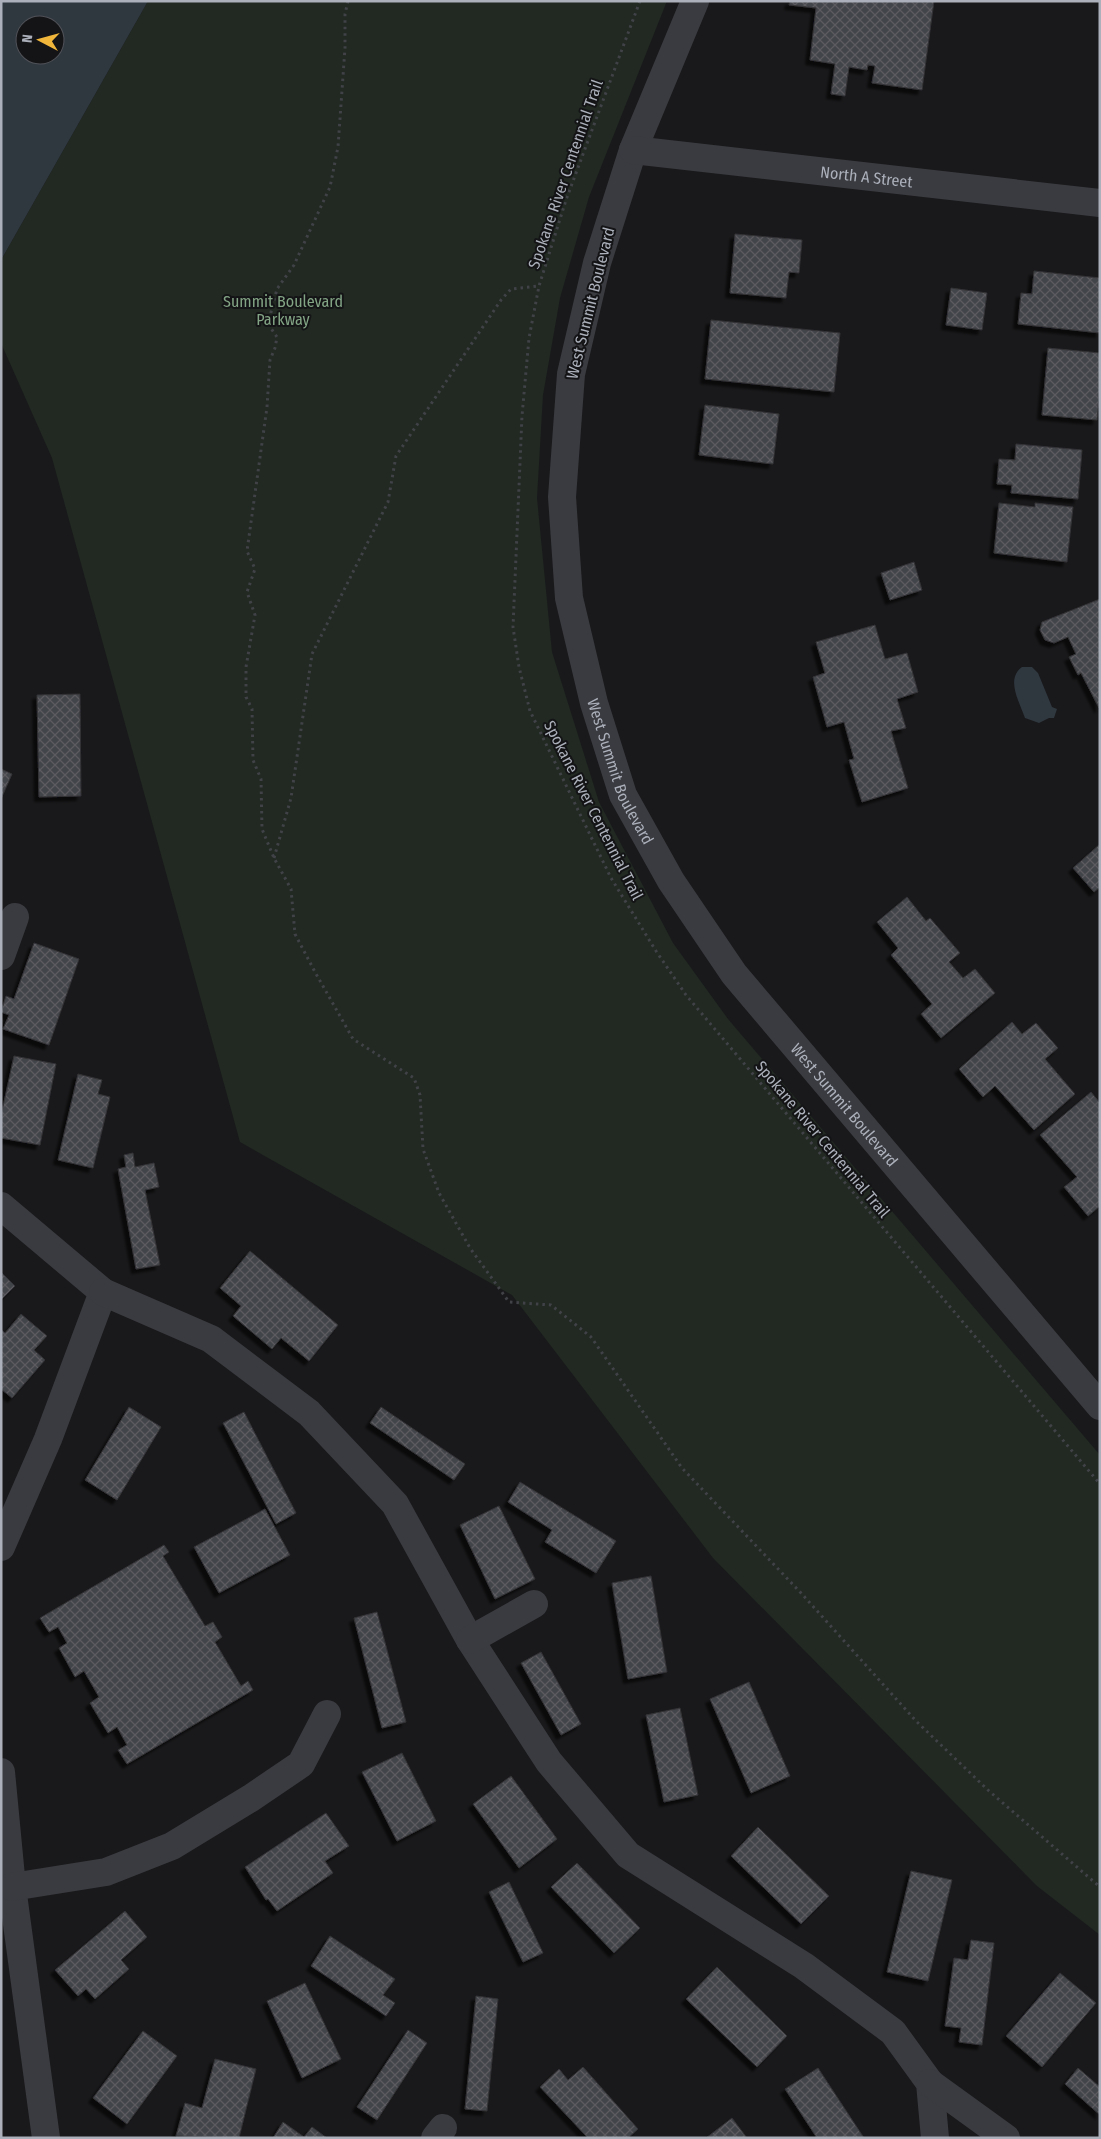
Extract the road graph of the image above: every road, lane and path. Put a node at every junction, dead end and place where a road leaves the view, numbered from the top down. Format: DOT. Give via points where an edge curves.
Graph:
graph roads {
  1 [pos="348,1"];
  2 [pos="640,1"];
  3 [pos="695,1"];
  4 [pos="634,150"];
  5 [pos="1100,203"];
  6 [pos="539,286"];
  7 [pos="274,858"];
  8 [pos="15,917"];
  9 [pos="1,956"];
  10 [pos="1,1206"];
  11 [pos="103,1292"];
  12 [pos="1100,1406"];
  13 [pos="1100,1484"];
  14 [pos="1,1547"];
  15 [pos="534,1604"];
  16 [pos="470,1640"];
  17 [pos="328,1714"];
  18 [pos="1,1772"];
  19 [pos="12,1887"];
  20 [pos="1100,1887"];
  21 [pos="930,2083"];
  22 [pos="46,2138"];
  23 [pos="935,2138"];
  24 [pos="1006,2138"];
  1 -- 7 [label="path" via="338,148 330,187 294,265 277,289 271,312 270,328 277,337 276,348 270,360 248,551 255,569 247,592 255,615 246,667 246,697 252,709 253,760 261,779 262,829"];
  2 -- 6 [label="path, Spokane River Centennial Trail" via="566,200"];
  3 -- 4 [label="street, West Summit Boulevard"];
  4 -- 5 [label="street, North A Street"];
  4 -- 12 [label="street, West Summit Boulevard" via="597,263 571,374 562,497 569,598 594,703 623,795 671,881 734,974"];
  6 -- 7 [label="path" via="511,289 501,300 396,456 388,502 312,654 291,798"];
  6 -- 13 [label="path, Spokane River Centennial Trail" via="529,338 522,416 513,628 530,711 611,878 686,995"];
  7 -- 20 [label="path" via="291,889 296,934 353,1039 414,1078 420,1095 423,1149 439,1193 470,1248 509,1302 551,1305 591,1338 682,1468 916,1721 989,1791"];
  8 -- 9 [label="street"];
  10 -- 11 [label="street"];
  11 -- 14 [label="street" via="48,1439"];
  11 -- 16 [label="street" via="211,1339 309,1413 396,1504"];
  15 -- 16 [label="street"];
  16 -- 21 [label="street" via="549,1762 628,1856 804,1966 893,2032"];
  17 -- 19 [label="street" via="301,1764 172,1846 106,1872"];
  18 -- 19 [label="street"];
  19 -- 22 [label="street"];
  21 -- 23 [label="street"];
  21 -- 24 [label="street"];
}
